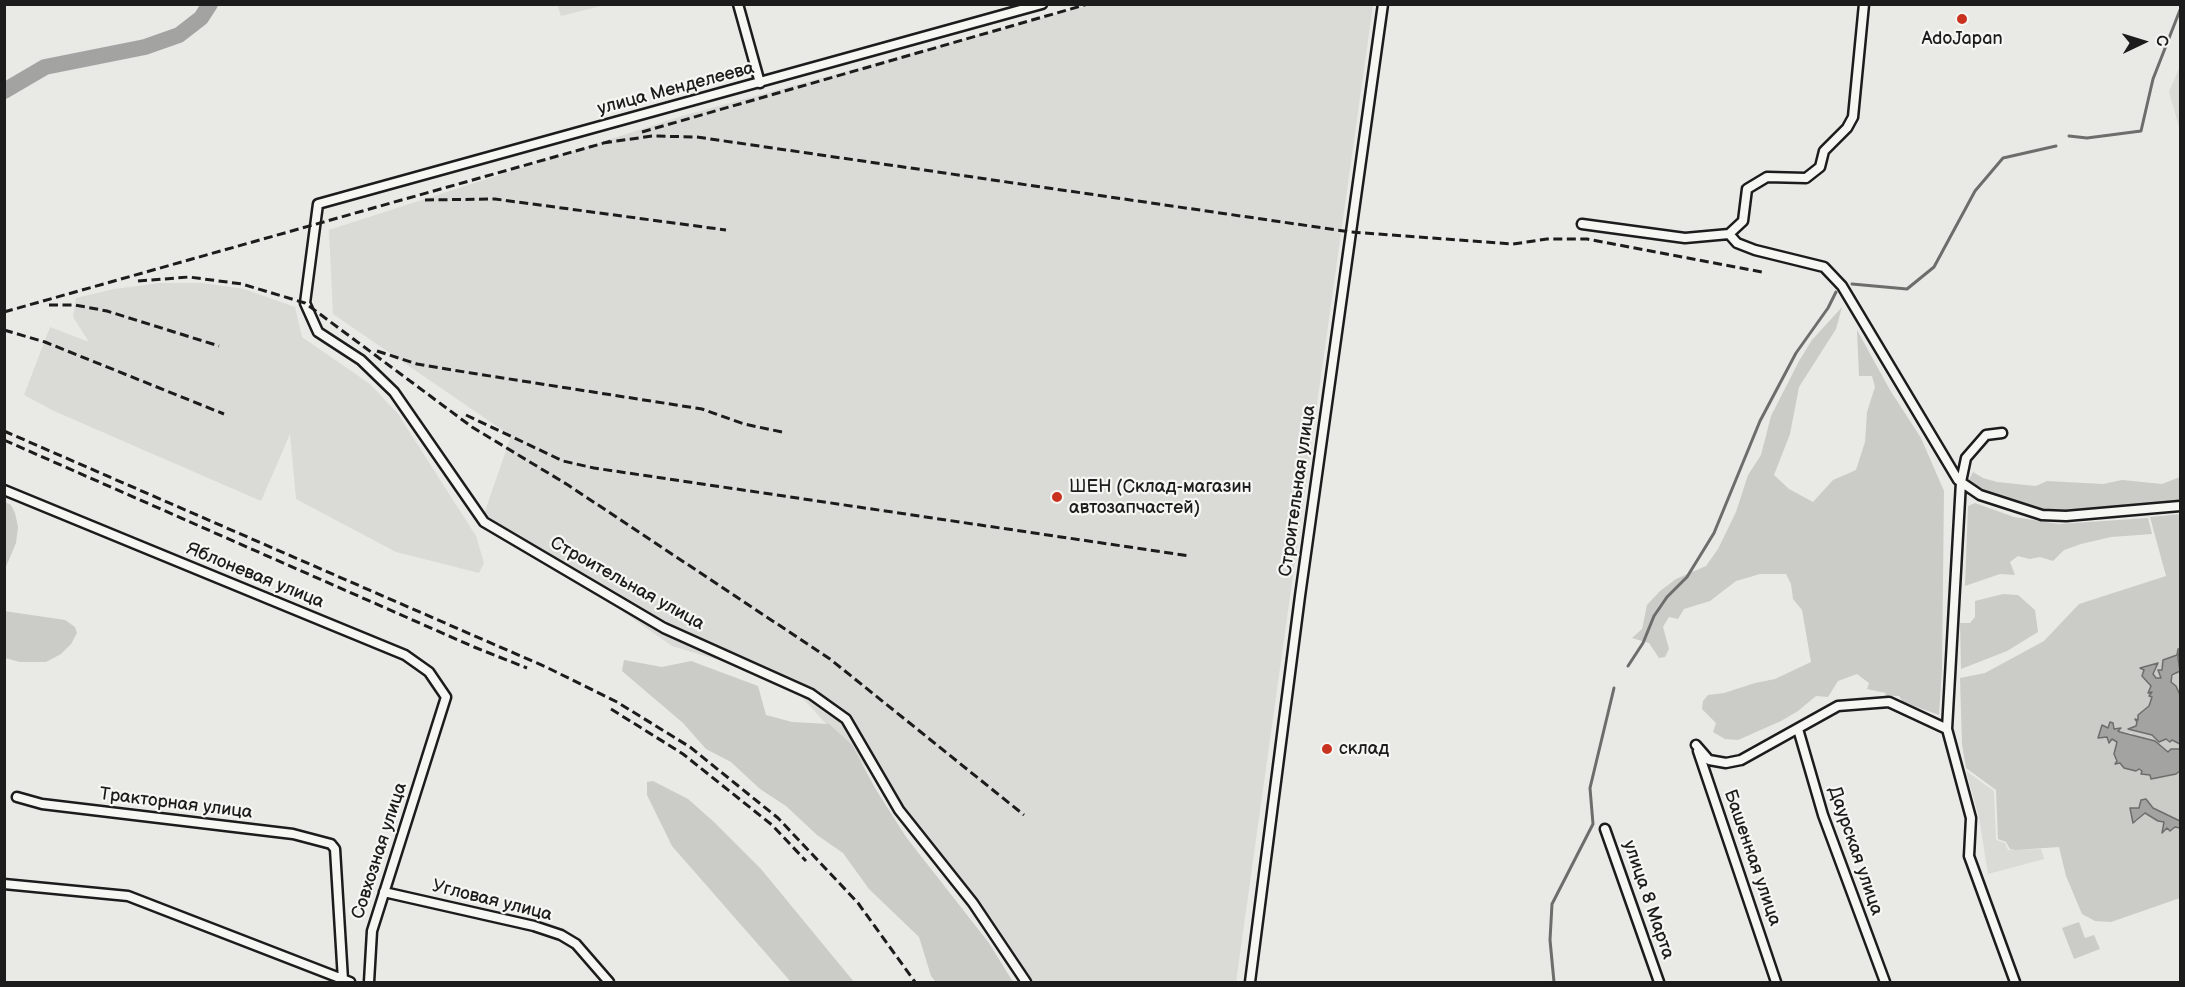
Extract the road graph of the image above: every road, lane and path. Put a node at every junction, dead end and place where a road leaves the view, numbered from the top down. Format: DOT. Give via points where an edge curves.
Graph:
graph roads {
  1 [pos="738,4"];
  2 [pos="1042,4"];
  3 [pos="1383,4"];
  4 [pos="1864,4"];
  5 [pos="760,83"];
  6 [pos="318,204"];
  7 [pos="1582,224"];
  8 [pos="1729,234"];
  9 [pos="2002,433"];
  10 [pos="1961,482"];
  11 [pos="4,490"];
  12 [pos="2181,506"];
  13 [pos="1798,729"];
  14 [pos="1947,729"];
  15 [pos="435,732"];
  16 [pos="16,797"];
  17 [pos="1605,829"];
  18 [pos="4,884"];
  19 [pos="384,892"];
  20 [pos="346,981"];
  21 [pos="369,982"];
  22 [pos="609,982"];
  23 [pos="1026,982"];
  24 [pos="1250,982"];
  25 [pos="1659,982"];
  26 [pos="1776,982"];
  27 [pos="1885,982"];
  28 [pos="2015,982"];
  1 -- 5 [label="street"];
  2 -- 5 [label="street, улица Менделеева"];
  3 -- 24 [label="street, Строительная улица"];
  4 -- 8 [label="street" via="1853,117 1847,128 1824,151 1820,167 1806,178 1767,177 1747,189 1743,221"];
  5 -- 6 [label="street, улица Менделеева"];
  6 -- 23 [label="street, Строительная улица" via="305,303 318,332 360,360 394,392 484,522 664,628 811,694 846,719 899,810 974,903"];
  7 -- 8 [label="street" via="1685,237"];
  8 -- 10 [label="street" via="1737,243 1824,267 1833,276"];
  9 -- 10 [label="street" via="1986,435 1966,458"];
  10 -- 12 [label="street" via="1980,495 2042,514 2066,516"];
  10 -- 14 [label="street"];
  11 -- 15 [label="street, Яблоневая улица" via="405,655 429,672 446,697"];
  13 -- 14 [label="street" via="1838,706 1888,702"];
  13 -- 26 [label="street, Башенная улица" via="1741,760 1726,763 1709,760 1696,745"];
  13 -- 27 [label="street, Даурская улица" via="1823,815"];
  14 -- 28 [label="street" via="1971,818 1970,856"];
  15 -- 19 [label="street, Совхозная улица"];
  16 -- 20 [label="street, Тракторная улица" via="42,804 293,834 331,844 335,849"];
  17 -- 25 [label="street, улица 8 Марта"];
  18 -- 20 [label="street" via="128,896"];
  19 -- 21 [label="street, Совхозная улица" via="372,931"];
  19 -- 22 [label="street, Угловая улица" via="561,935 576,944"];
}
